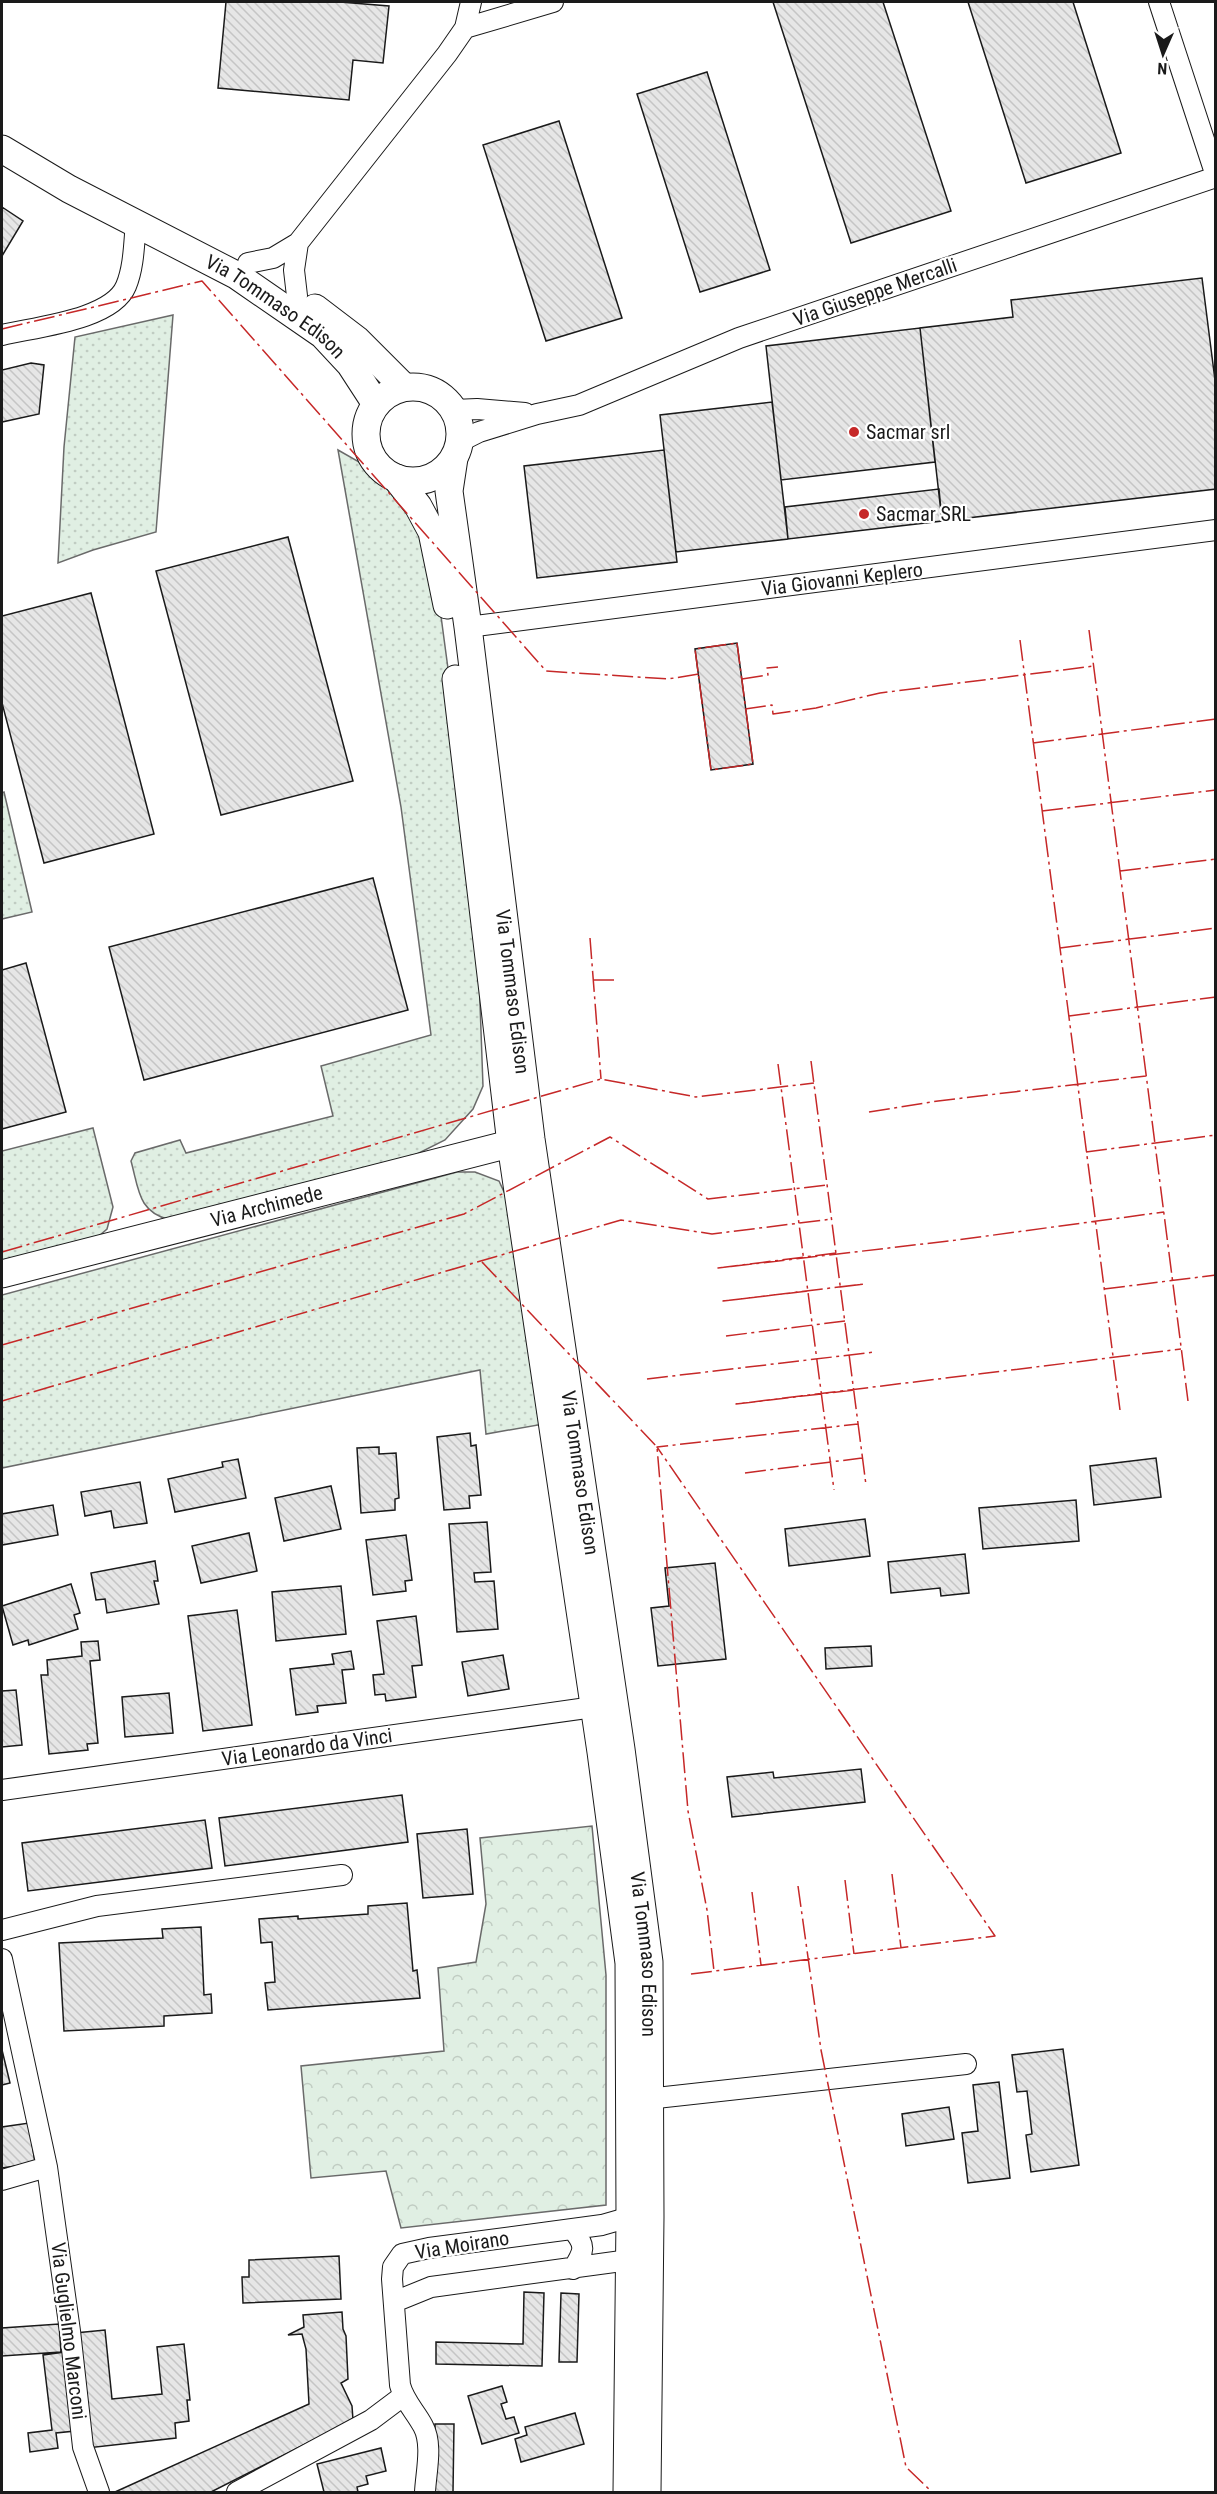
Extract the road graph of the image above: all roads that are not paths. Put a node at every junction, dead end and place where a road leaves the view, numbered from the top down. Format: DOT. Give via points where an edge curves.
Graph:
graph roads {
  1 [pos="471,2"];
  2 [pos="553,2"];
  3 [pos="1158,2"];
  4 [pos="465,28"];
  5 [pos="2,149"];
  6 [pos="1215,177"];
  7 [pos="146,227"];
  8 [pos="298,243"];
  9 [pos="248,263"];
  10 [pos="297,296"];
  11 [pos="2,335"];
  12 [pos="404,387"];
  13 [pos="376,404"];
  14 [pos="454,410"];
  15 [pos="537,414"];
  16 [pos="457,450"];
  17 [pos="396,478"];
  18 [pos="1215,531"];
  19 [pos="468,627"];
  20 [pos="521,1141"];
  21 [pos="2,1274"];
  22 [pos="604,1706"];
  23 [pos="2,1790"];
  24 [pos="342,1875"];
  25 [pos="2,1930"];
  26 [pos="2,1959"];
  27 [pos="966,2064"];
  28 [pos="640,2100"];
  29 [pos="47,2167"];
  30 [pos="2,2180"];
  31 [pos="630,2217"];
  32 [pos="572,2229"];
  33 [pos="629,2260"];
  34 [pos="573,2269"];
  35 [pos="394,2302"];
  36 [pos="403,2396"];
  37 [pos="99,2493"];
  38 [pos="237,2493"];
  39 [pos="425,2493"];
  40 [pos="627,2493"];
  41 [pos="647,2493"];
  1 -- 4 [label="street"];
  2 -- 4 [label="street"];
  3 -- 6 [label="street"];
  4 -- 8 [label="street"];
  5 -- 7 [label="street, Via Tommaso Edison" via="69,189"];
  6 -- 15 [label="street, Via Giuseppe Mercalli" via="739,338 579,405"];
  7 -- 9 [label="street, Via Tommaso Edison"];
  7 -- 11 [label="street" via="126,287 113,304 92,314"];
  7 -- 13 [label="street, Via Tommaso Edison" via="236,275 323,335 350,364"];
  8 -- 9 [label="street" via="273,258"];
  8 -- 10 [label="street" via="294,270"];
  9 -- 10 [label="street, Via Tommaso Edison"];
  10 -- 12 [label="street, Via Tommaso Edison" via="357,340"];
  12 -- 13 [label="street" via="388,393"];
  12 -- 14 [label="street" via="432,391"];
  13 -- 17 [label="street" via="367,424 366,446 383,471"];
  14 -- 15 [label="street, Via Giuseppe Mercalli"];
  14 -- 16 [label="street" via="460,431"];
  15 -- 16 [label="street, Via Giuseppe Mercalli" via="479,432"];
  16 -- 17 [label="street" via="446,468 435,476 409,481"];
  16 -- 19 [label="street, Via Tommaso Edison" via="449,491"];
  17 -- 20 [label="street, Via Tommaso Edison" via="432,532 444,583"];
  18 -- 19 [label="street, Via Giovanni Keplero"];
  19 -- 20 [label="street, Via Tommaso Edison"];
  20 -- 21 [label="street, Via Archimede"];
  20 -- 22 [label="street, Via Tommaso Edison"];
  22 -- 23 [label="street, Via Leonardo da Vinci"];
  22 -- 28 [label="street, Via Tommaso Edison"];
  24 -- 25 [label="street" via="98,1906"];
  26 -- 29 [label="street, Via Guglielmo Marconi"];
  27 -- 28 [label="street"];
  28 -- 31 [label="street, Via Tommaso Edison"];
  28 -- 41 [label="street, Via Tommaso Edison"];
  29 -- 30 [label="street"];
  29 -- 37 [label="street, Via Guglielmo Marconi" via="83,2447"];
  31 -- 32 [label="street, Via Moirano"];
  31 -- 33 [label="street, Via Tommaso Edison"];
  32 -- 34 [label="street" via="582,2240 583,2252"];
  32 -- 35 [label="street, Via Moirano" via="402,2254 393,2267"];
  33 -- 34 [label="street, Via Moirano"];
  33 -- 40 [label="street, Via Tommaso Edison"];
  34 -- 35 [label="street, Via Moirano" via="431,2287"];
  35 -- 36 [label="street, Via Moirano"];
  36 -- 38 [label="street" via="372,2420"];
  36 -- 39 [label="street, Via Moirano" via="428,2439"];
}
